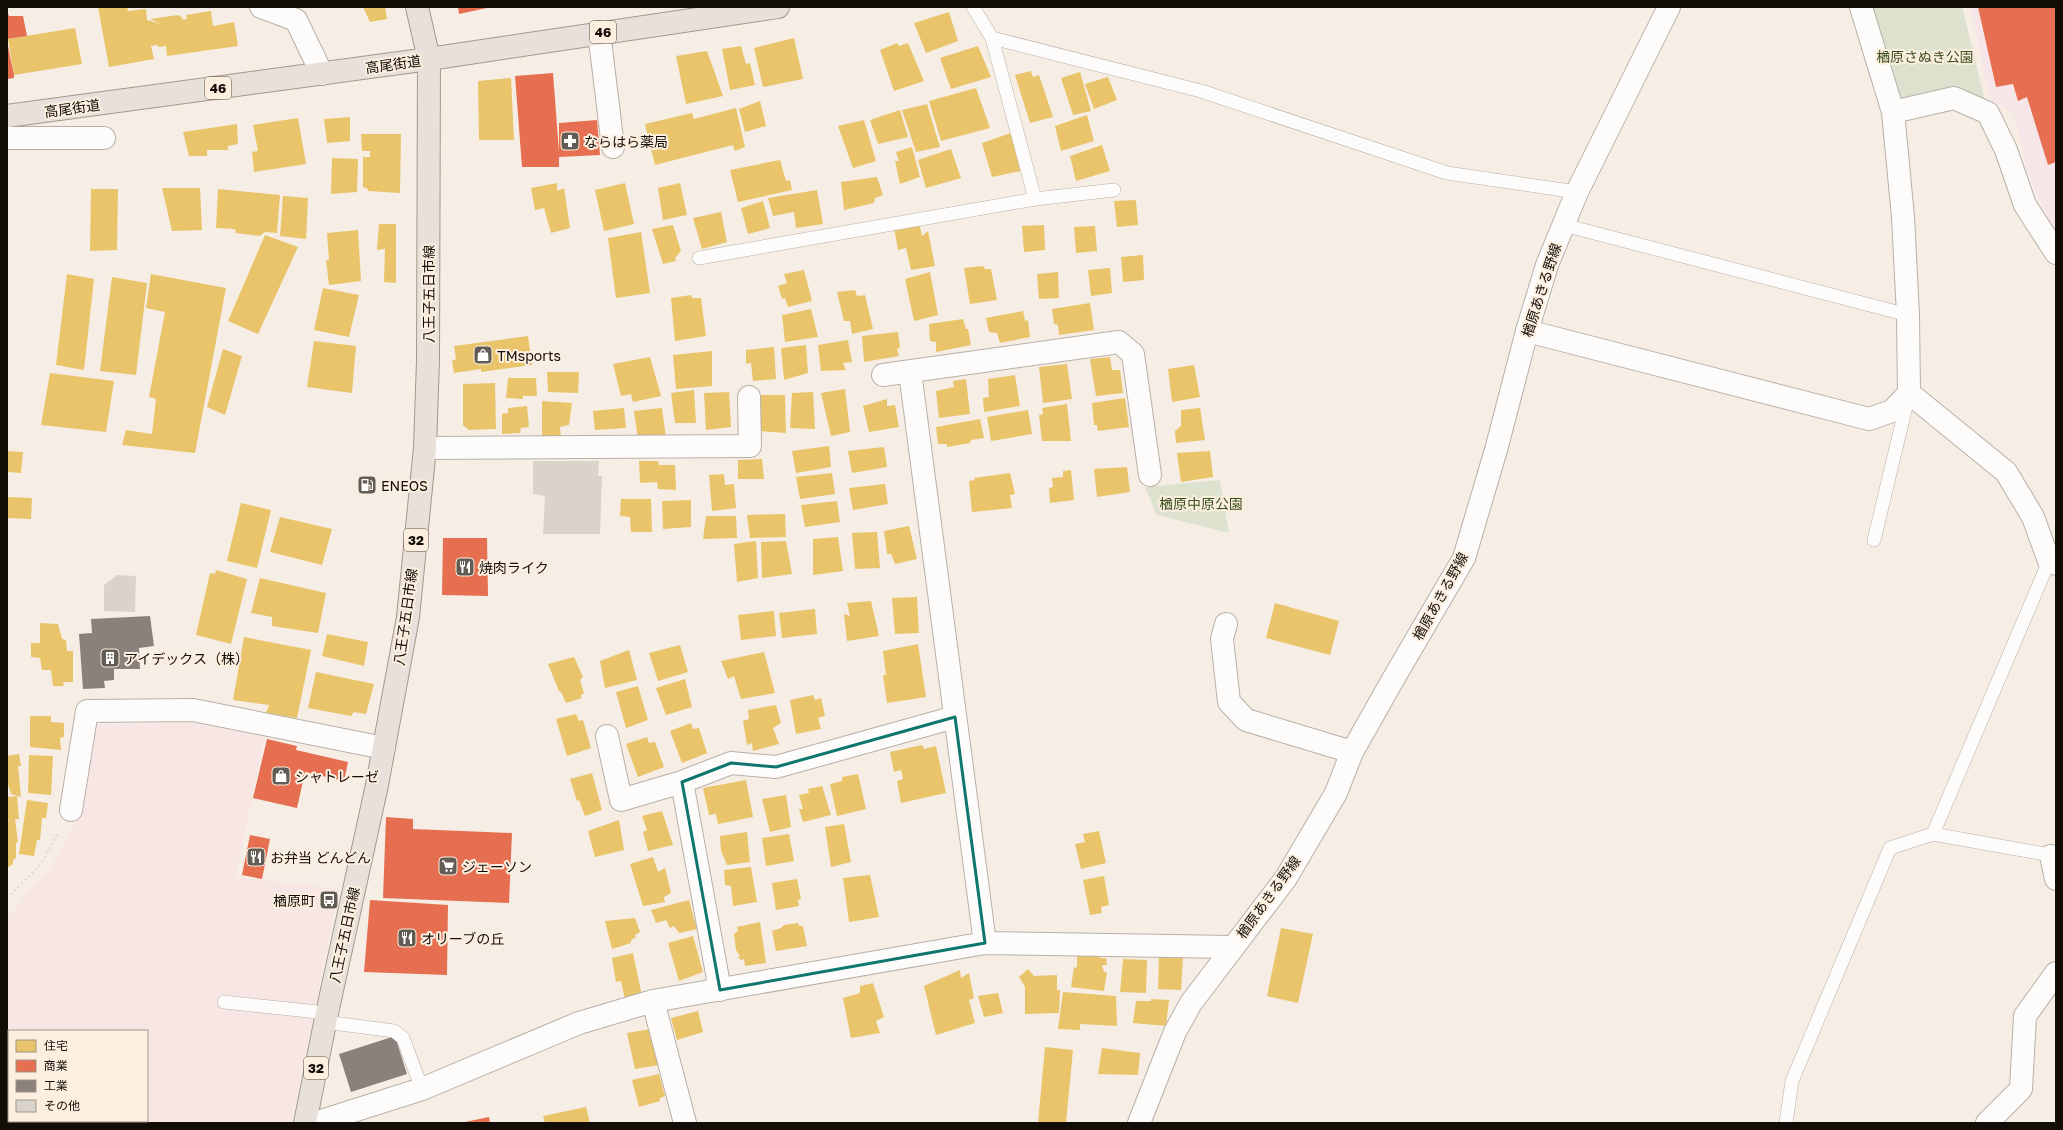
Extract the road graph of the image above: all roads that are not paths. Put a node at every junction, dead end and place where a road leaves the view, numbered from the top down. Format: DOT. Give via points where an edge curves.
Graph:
graph roads {
  1 [pos="261,7"];
  2 [pos="417,7"];
  3 [pos="778,7"];
  4 [pos="973,7"];
  5 [pos="1668,7"];
  6 [pos="1861,7"];
  7 [pos="599,32"];
  8 [pos="992,38"];
  9 [pos="429,58"];
  10 [pos="322,74"];
  11 [pos="1893,112"];
  12 [pos="7,116"];
  13 [pos="7,129"];
  14 [pos="7,138"];
  15 [pos="104,138"];
  16 [pos="613,147"];
  17 [pos="1114,190"];
  18 [pos="1577,192"];
  19 [pos="1035,199"];
  20 [pos="1564,225"];
  21 [pos="2056,253"];
  22 [pos="699,258"];
  23 [pos="1908,315"];
  24 [pos="1527,331"];
  25 [pos="910,372"];
  26 [pos="883,375"];
  27 [pos="1909,393"];
  28 [pos="749,397"];
  29 [pos="425,448"];
  30 [pos="1150,475"];
  31 [pos="1874,540"];
  32 [pos="2053,562"];
  33 [pos="1226,624"];
  34 [pos="955,717"];
  35 [pos="607,736"];
  36 [pos="384,748"];
  37 [pos="1352,752"];
  38 [pos="682,782"];
  39 [pos="70,810"];
  40 [pos="1933,834"];
  41 [pos="2054,856"];
  42 [pos="2056,879"];
  43 [pos="985,943"];
  44 [pos="1232,947"];
  45 [pos="2056,973"];
  46 [pos="720,990"];
  47 [pos="653,1001"];
  48 [pos="224,1002"];
  49 [pos="326,1018"];
  50 [pos="422,1089"];
  51 [pos="305,1123"];
  52 [pos="315,1123"];
  53 [pos="685,1123"];
  54 [pos="1139,1123"];
  55 [pos="1786,1123"];
  56 [pos="1987,1123"];
  1 -- 10 [label="street" via="296,20"];
  2 -- 9 [label="main road, 八王子五日市線 / 32"];
  3 -- 7 [label="main road, 高尾街道 / 46"];
  4 -- 8 [label="lane"];
  5 -- 18 [label="street, 楢原あきる野線"];
  6 -- 11 [label="street"];
  7 -- 9 [label="main road, 高尾街道 / 46"];
  7 -- 16 [label="street"];
  8 -- 18 [label="lane" via="1201,91 1447,173"];
  8 -- 19 [label="lane"];
  9 -- 10 [label="main road, 高尾街道 / 46"];
  9 -- 29 [label="main road, 八王子五日市線 / 32" via="428,352"];
  10 -- 12 [label="main road, 高尾街道 / 46"];
  11 -- 21 [label="street" via="1954,98 1988,113 2006,150 2025,205"];
  11 -- 23 [label="street" via="1903,217"];
  13 -- 14 [label="street"];
  14 -- 15 [label="street"];
  17 -- 19 [label="lane"];
  18 -- 20 [label="street, 楢原あきる野線"];
  19 -- 22 [label="lane"];
  20 -- 23 [label="lane"];
  20 -- 24 [label="street, 楢原あきる野線" via="1547,265"];
  23 -- 27 [label="street"];
  24 -- 27 [label="street" via="1869,419 1892,411"];
  24 -- 37 [label="street, 楢原あきる野線" via="1464,558"];
  25 -- 26 [label="street"];
  25 -- 30 [label="street" via="1119,342 1134,354"];
  25 -- 34 [label="street"];
  27 -- 31 [label="lane"];
  27 -- 32 [label="street" via="2006,472 2033,516"];
  28 -- 29 [label="street" via="750,446"];
  29 -- 36 [label="main road, 八王子五日市線 / 32" via="408,617"];
  32 -- 40 [label="lane"];
  33 -- 37 [label="street" via="1222,639 1229,702 1246,720"];
  34 -- 38 [label="street" via="776,767 731,763"];
  34 -- 43 [label="street"];
  35 -- 38 [label="street" via="621,800"];
  36 -- 39 [label="street" via="193,710 87,711"];
  36 -- 49 [label="main road, 八王子五日市線 / 32"];
  37 -- 44 [label="street, 楢原あきる野線" via="1336,792 1286,878"];
  38 -- 46 [label="street"];
  40 -- 41 [label="lane"];
  40 -- 55 [label="lane" via="1890,848 1792,1081"];
  41 -- 42 [label="street"];
  43 -- 44 [label="street"];
  43 -- 46 [label="street"];
  44 -- 54 [label="street, 楢原あきる野線" via="1191,1003 1174,1032"];
  45 -- 56 [label="street" via="2025,1016 2021,1089"];
  46 -- 47 [label="street"];
  47 -- 50 [label="street" via="579,1023"];
  47 -- 53 [label="street"];
  48 -- 49 [label="lane"];
  49 -- 50 [label="lane" via="394,1031 403,1038"];
  49 -- 51 [label="main road, 八王子五日市線 / 32"];
  50 -- 52 [label="street"];
}
